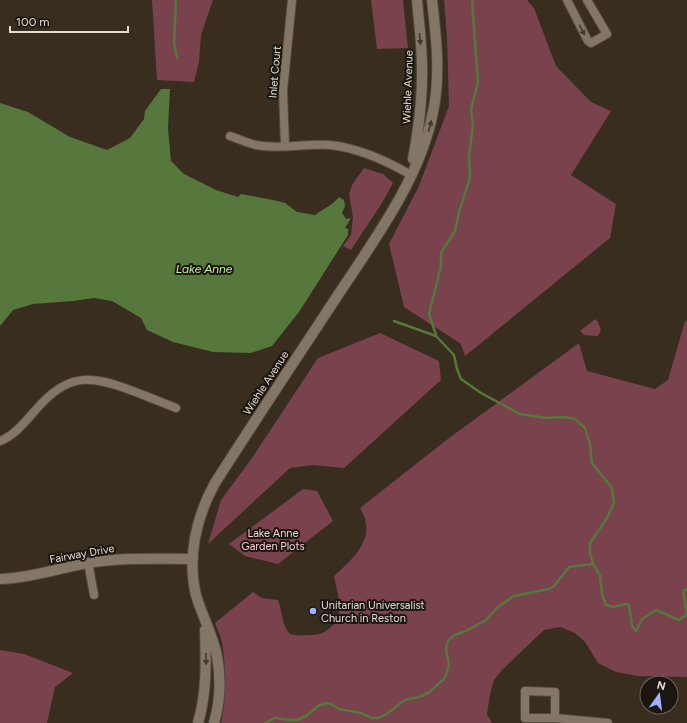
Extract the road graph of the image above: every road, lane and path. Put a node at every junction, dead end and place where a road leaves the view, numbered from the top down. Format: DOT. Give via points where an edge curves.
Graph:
graph roads {
  1 [pos="292,0"];
  2 [pos="417,0"];
  3 [pos="432,0"];
  4 [pos="567,0"];
  5 [pos="587,0"];
  6 [pos="230,136"];
  7 [pos="285,146"];
  8 [pos="411,175"];
  9 [pos="176,408"];
  10 [pos="0,441"];
  11 [pos="193,558"];
  12 [pos="88,562"];
  13 [pos="0,579"];
  14 [pos="94,595"];
  15 [pos="204,620"];
  16 [pos="555,718"];
  17 [pos="198,723"];
  18 [pos="214,723"];
  19 [pos="608,723"];
  1 -- 7 [label="street, Inlet Court" via="283,92"];
  2 -- 8 [label="main road, Wiehle Avenue, one-way" via="422,76 420,116"];
  8 -- 3 [label="main road, Wiehle Avenue, one-way" via="430,127 437,90 438,61"];
  4 -- 5 [label="street, one-way" via="591,43 606,34"];
  6 -- 7 [label="street" via="256,145"];
  7 -- 8 [label="street" via="317,144 346,148"];
  8 -- 11 [label="main road, Wiehle Avenue" via="370,247 214,483 197,526"];
  9 -- 10 [label="street" via="110,383 90,379 79,380 51,394 14,432"];
  11 -- 12 [label="main road, Fairway Drive" via="126,558"];
  11 -- 15 [label="main road, Wiehle Avenue" via="196,595"];
  12 -- 13 [label="main road, Fairway Drive" via="30,576"];
  12 -- 14 [label="street"];
  15 -- 17 [label="main road, Wiehle Avenue, one-way" via="205,690"];
  15 -- 18 [label="main road, Wiehle Avenue" via="217,656 219,695"];
  16 -- 16 [label="street" via="525,718 526,691 556,692"];
  16 -- 19 [label="street"];
}
